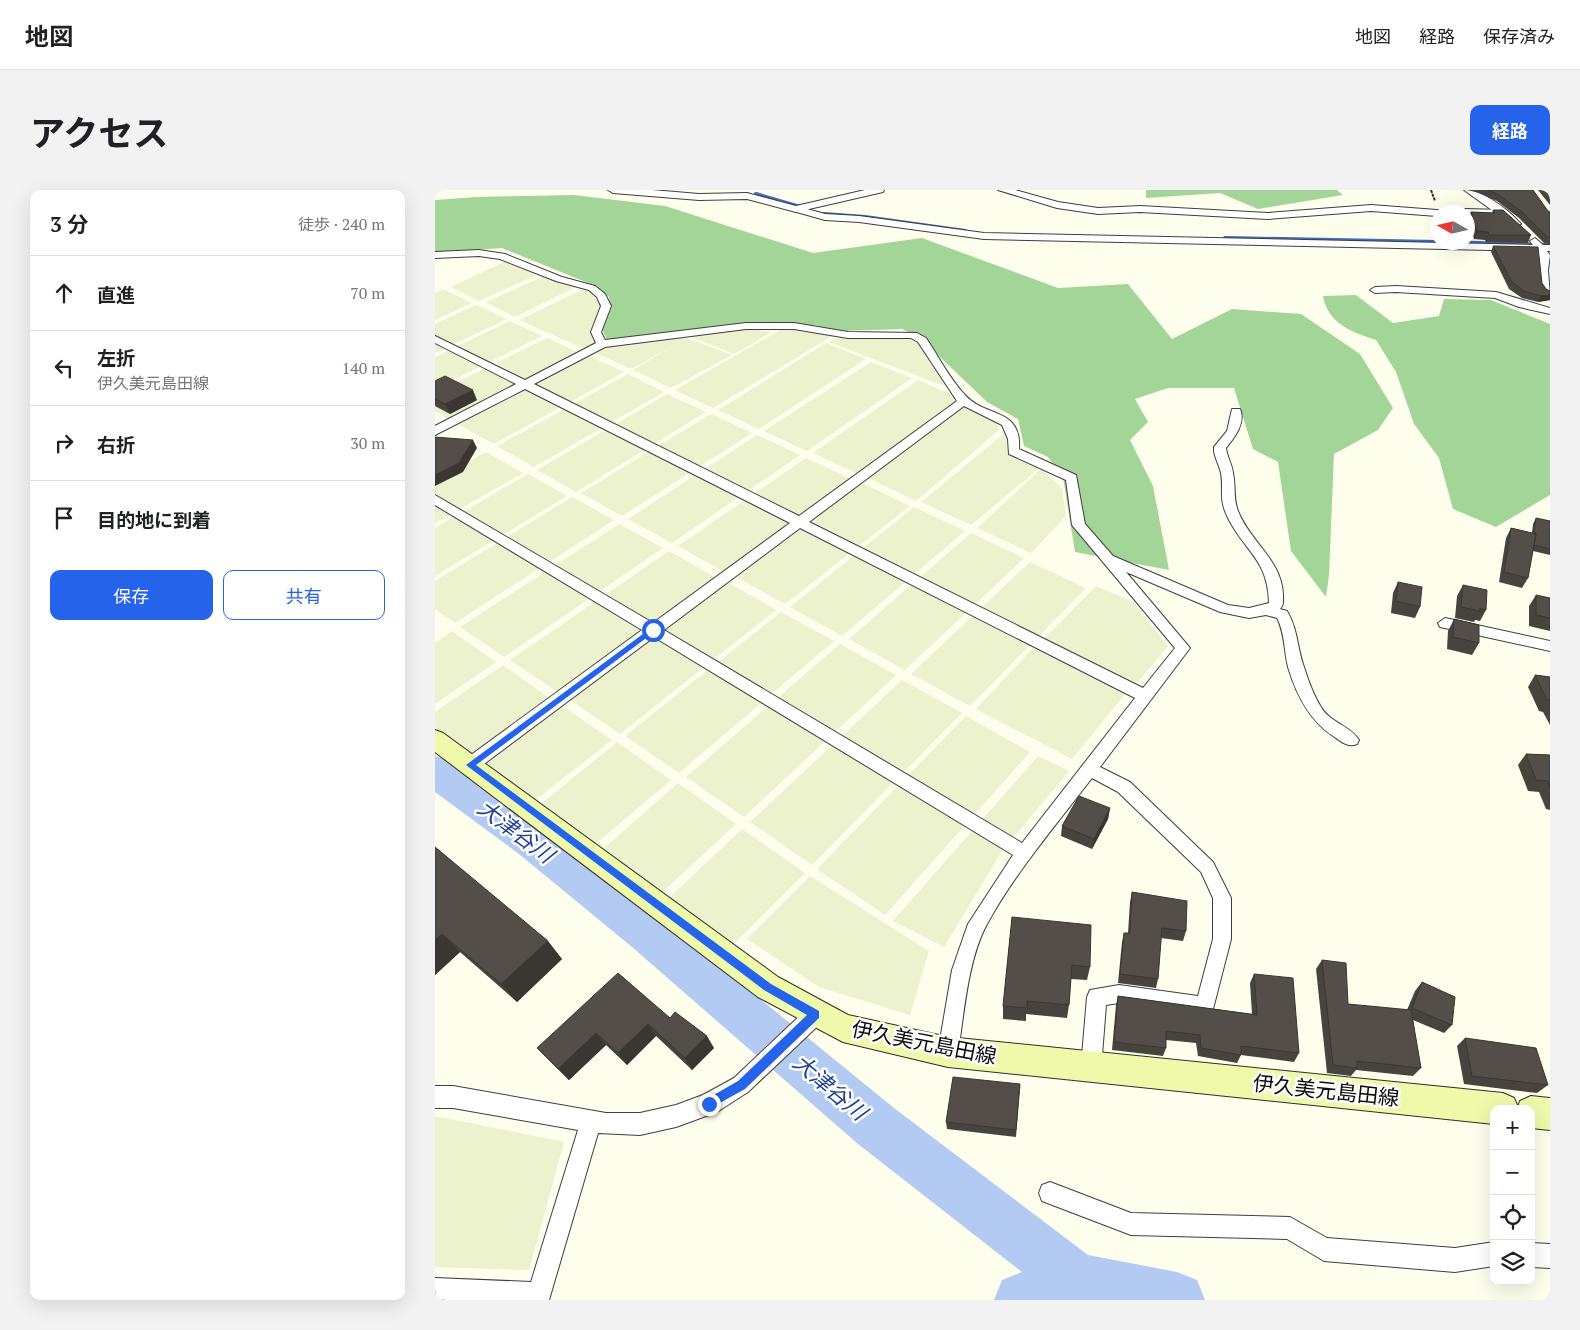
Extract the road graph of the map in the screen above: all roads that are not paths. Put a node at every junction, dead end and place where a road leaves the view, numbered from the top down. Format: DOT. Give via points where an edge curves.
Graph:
graph roads {
  1 [pos="613,190"];
  2 [pos="879,190"];
  3 [pos="1003,190"];
  4 [pos="1468,190"];
  5 [pos="796,208"];
  6 [pos="1430,212"];
  7 [pos="1475,212"];
  8 [pos="1504,213"];
  9 [pos="1545,248"];
  10 [pos="435,255"];
  11 [pos="1549,289"];
  12 [pos="1375,290"];
  13 [pos="1550,311"];
  14 [pos="435,339"];
  15 [pos="601,344"];
  16 [pos="526,385"];
  17 [pos="964,401"];
  18 [pos="1236,411"];
  19 [pos="435,431"];
  20 [pos="435,499"];
  21 [pos="799,522"];
  22 [pos="1107,558"];
  23 [pos="1267,610"];
  24 [pos="1445,623"];
  25 [pos="653,630"];
  26 [pos="1550,646"];
  27 [pos="1145,696"];
  28 [pos="435,739"];
  29 [pos="1351,740"];
  30 [pos="470,765"];
  31 [pos="1089,769"];
  32 [pos="1024,853"];
  33 [pos="807,1023"];
  34 [pos="949,1052"];
  35 [pos="1091,1068"];
  36 [pos="741,1085"];
  37 [pos="435,1097"];
  38 [pos="1490,1108"];
  39 [pos="1535,1112"];
  40 [pos="1550,1114"];
  41 [pos="591,1121"];
  42 [pos="1049,1193"];
  43 [pos="1490,1255"];
  44 [pos="1535,1255"];
  45 [pos="1550,1256"];
  46 [pos="435,1290"];
  47 [pos="537,1297"];
  1 -- 5 [label="street" via="699,197 747,196"];
  2 -- 5 [label="street"];
  3 -- 6 [label="street" via="1057,205 1098,211 1140,209 1268,216 1371,208"];
  4 -- 8 [label="street"];
  5 -- 9 [label="street" via="813,215 984,236"];
  7 -- 8 [label="street"];
  8 -- 9 [label="street"];
  9 -- 11 [label="street" via="1541,271"];
  10 -- 15 [label="street" via="492,253 592,288 606,306 596,332"];
  12 -- 13 [label="street" via="1496,295"];
  14 -- 16 [label="street"];
  15 -- 16 [label="street"];
  15 -- 17 [label="street" via="746,326 794,326 849,335 913,335 922,340"];
  16 -- 19 [label="street"];
  16 -- 21 [label="street"];
  17 -- 21 [label="street"];
  17 -- 22 [label="street" via="1001,418 1011,428 1015,438 1013,451 1072,478 1079,525"];
  18 -- 23 [label="street" via="1234,433 1220,447 1220,454 1227,474 1231,509 1275,575 1276,605"];
  20 -- 25 [label="street"];
  21 -- 25 [label="street"];
  21 -- 27 [label="street"];
  22 -- 23 [label="street" via="1225,608 1249,613"];
  22 -- 27 [label="street" via="1183,648"];
  23 -- 29 [label="street" via="1282,616 1288,626 1296,667 1315,712"];
  24 -- 26 [label="street"];
  25 -- 30 [label="street"];
  25 -- 32 [label="street"];
  27 -- 31 [label="street"];
  28 -- 30 [label="main road, 伊久美元島田線"];
  30 -- 33 [label="main road, 伊久美元島田線" via="768,987"];
  31 -- 32 [label="street"];
  31 -- 35 [label="street" via="1124,787 1207,867 1221,898 1222,939 1205,1006 1119,994 1097,997"];
  32 -- 34 [label="street" via="977,924 962,970"];
  33 -- 34 [label="main road, 伊久美元島田線"];
  33 -- 36 [label="street"];
  34 -- 35 [label="main road, 伊久美元島田線"];
  35 -- 38 [label="main road, 伊久美元島田線"];
  36 -- 41 [label="street" via="709,1104 676,1116 641,1124"];
  37 -- 41 [label="street" via="453,1097"];
  39 -- 40 [label="main road"];
  41 -- 47 [label="street"];
  42 -- 43 [label="street" via="1131,1224 1290,1228 1324,1249 1455,1260"];
  44 -- 45 [label="street"];
  46 -- 47 [label="street"];
}
